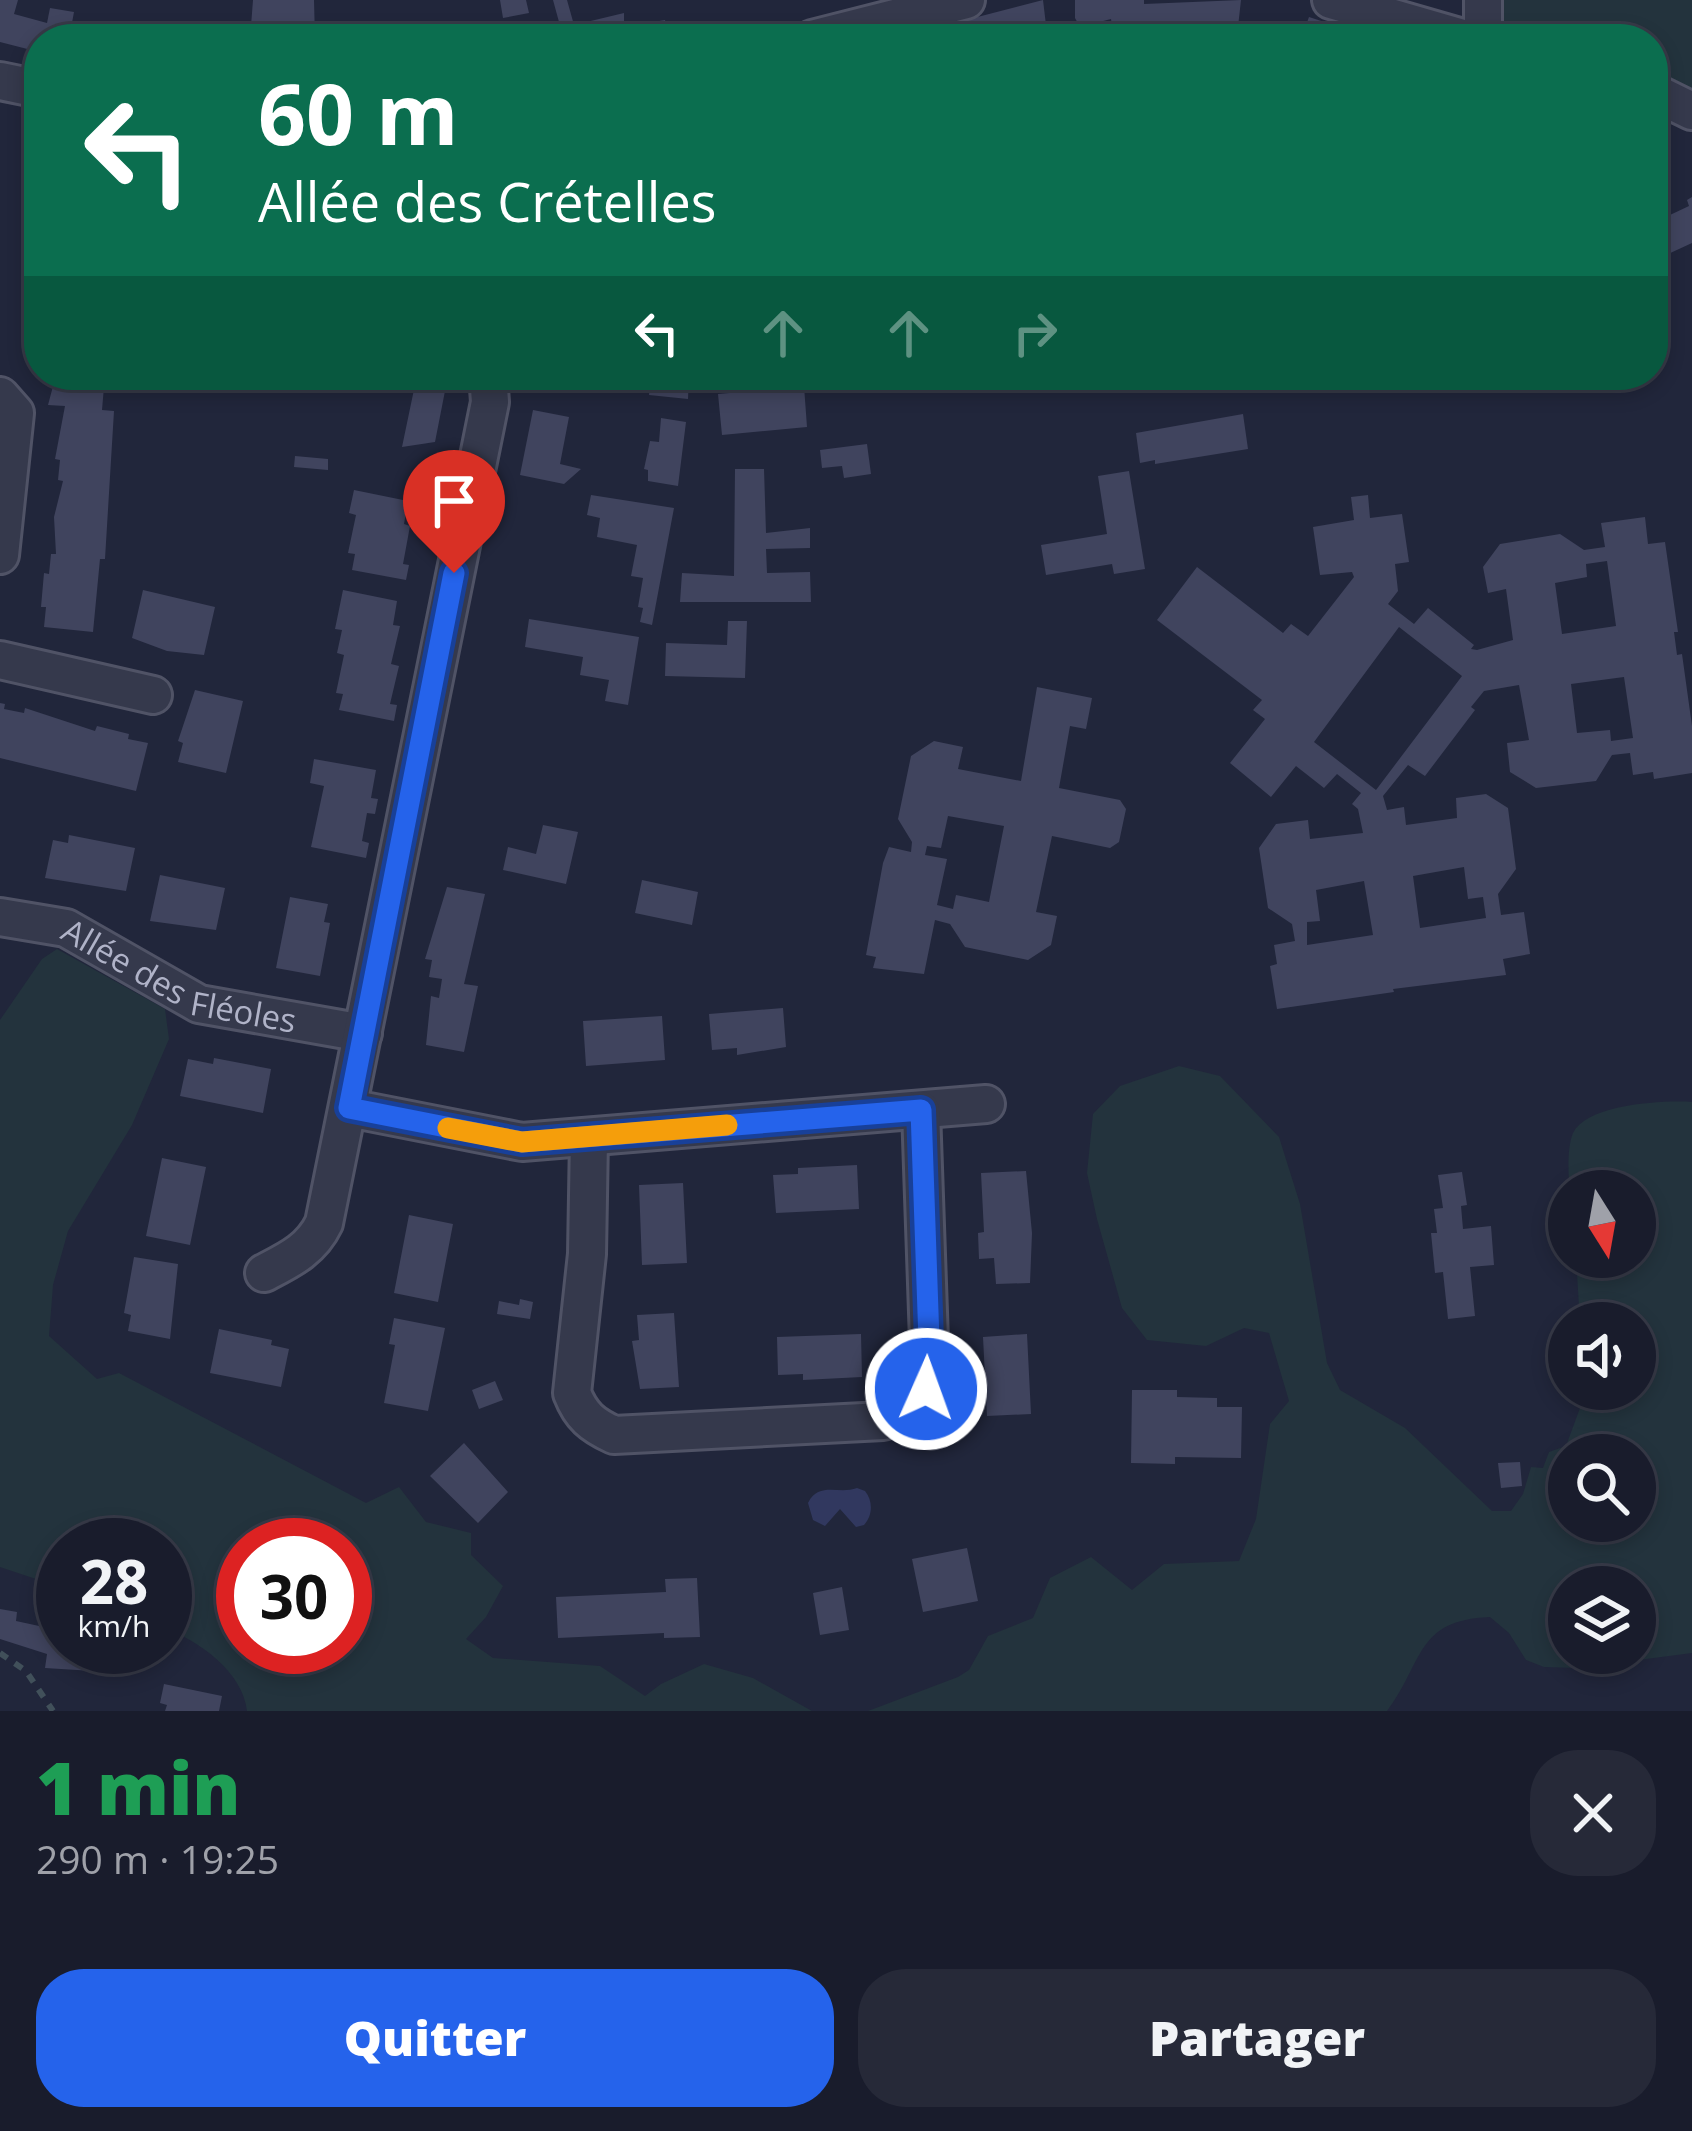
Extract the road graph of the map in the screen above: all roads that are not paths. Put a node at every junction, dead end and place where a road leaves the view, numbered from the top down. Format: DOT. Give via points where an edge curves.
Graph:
graph roads {
  1 [pos="966,0"];
  2 [pos="1331,0"];
  3 [pos="868,13"];
  4 [pos="1414,24"];
  5 [pos="489,390"];
  6 [pos="0,396"];
  7 [pos="0,555"];
  8 [pos="0,660"];
  9 [pos="153,695"];
  10 [pos="0,917"];
  11 [pos="363,1033"];
  12 [pos="986,1104"];
  13 [pos="349,1108"];
  14 [pos="921,1110"];
  15 [pos="589,1138"];
  16 [pos="264,1273"];
  1 -- 3 [label="street"];
  2 -- 4 [label="street"];
  5 -- 11 [label="street"];
  6 -- 7 [label="street" via="15,413"];
  8 -- 9 [label="street"];
  10 -- 11 [label="street, Allée des Fléoles" via="66,928 199,1004"];
  11 -- 13 [label="street"];
  12 -- 14 [label="street"];
  13 -- 15 [label="street" via="522,1142"];
  13 -- 16 [label="street" via="317,1238"];
  14 -- 15 [label="street"];
  14 -- 15 [label="street" via="930,1370 917,1405 883,1421 614,1436 594,1426 572,1393"];
}
